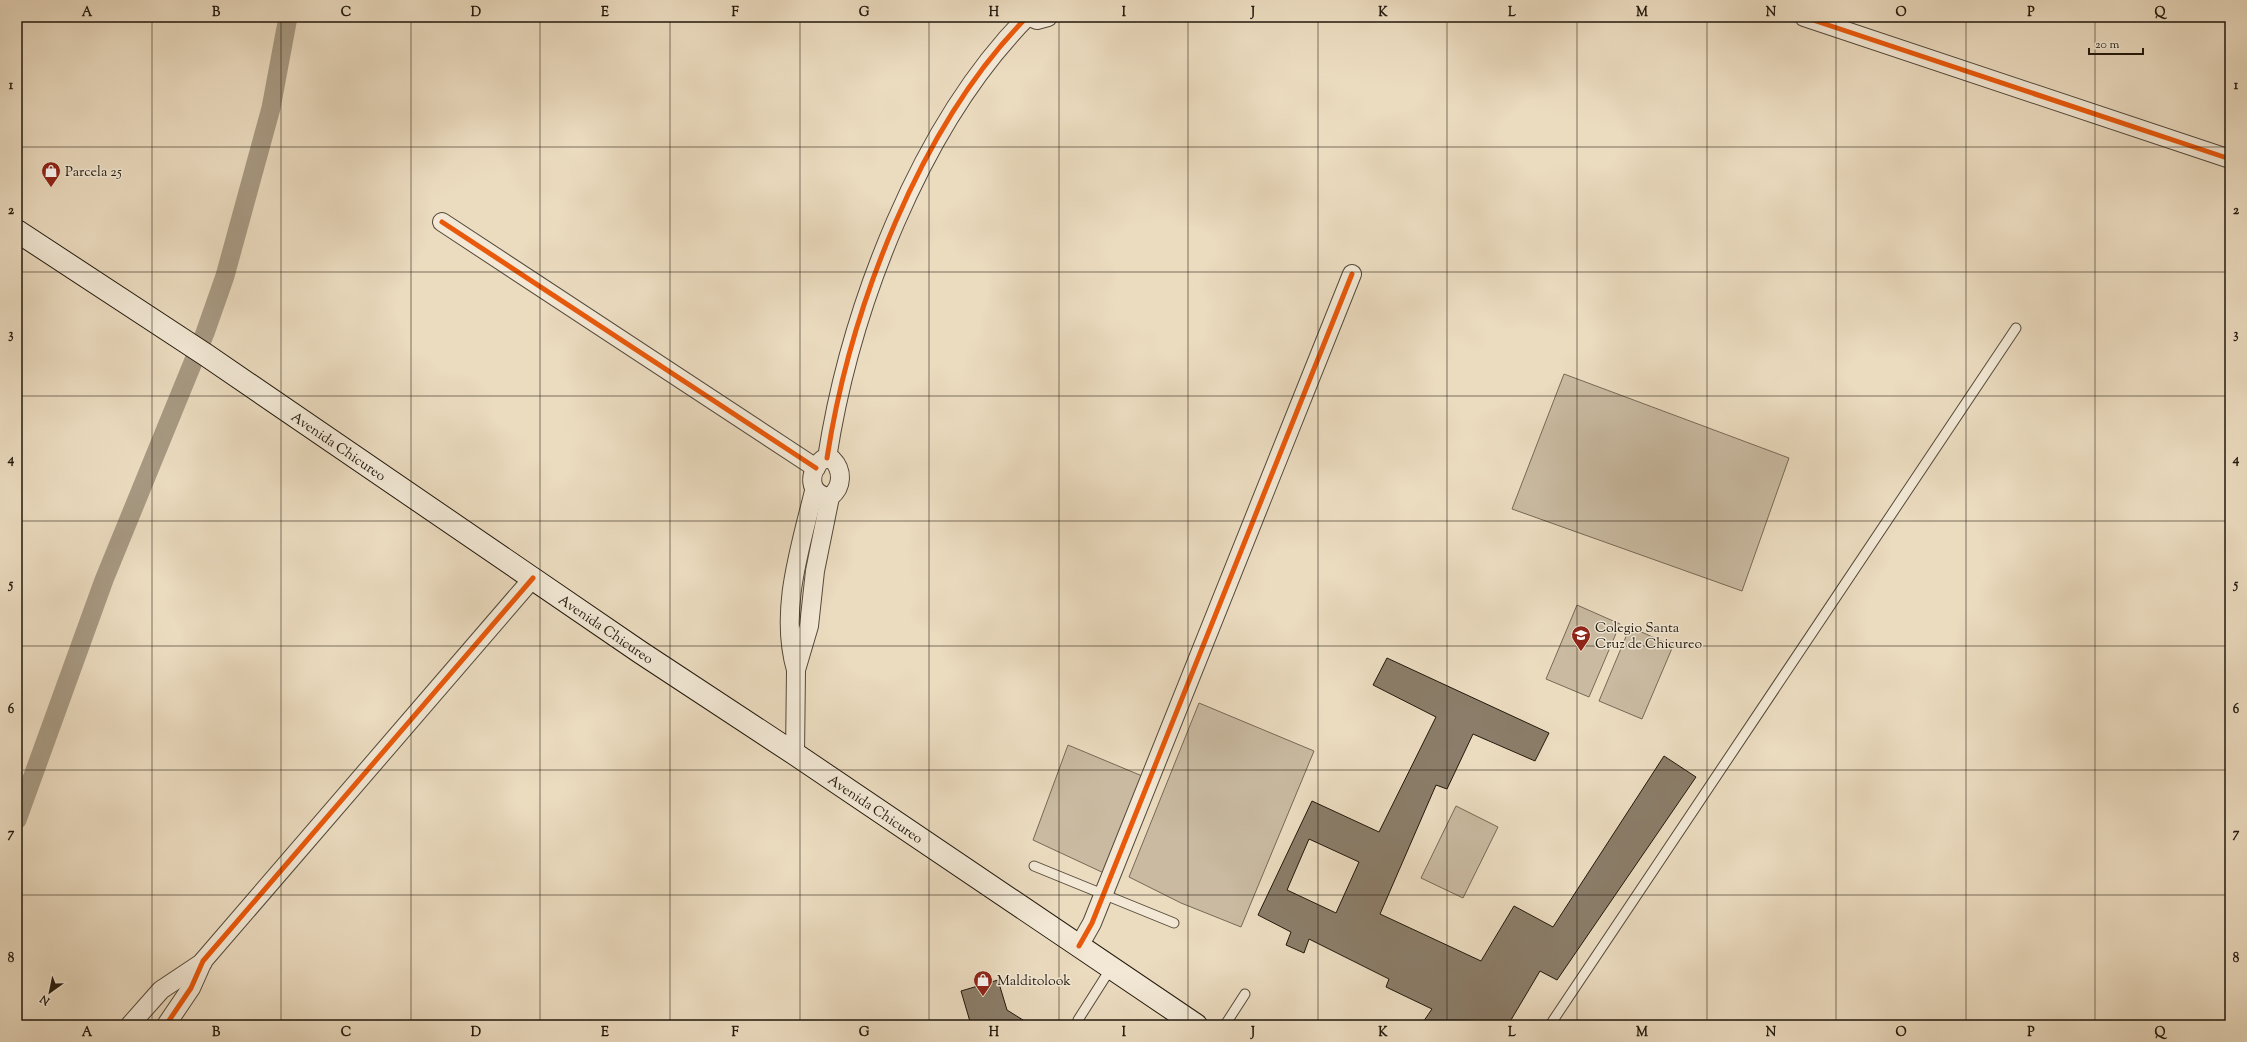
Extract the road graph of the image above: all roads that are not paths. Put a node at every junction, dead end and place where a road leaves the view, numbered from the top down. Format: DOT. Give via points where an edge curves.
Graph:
graph roads {
  1 [pos="1028,17"];
  2 [pos="1048,17"];
  3 [pos="1804,17"];
  4 [pos="2230,159"];
  5 [pos="442,222"];
  6 [pos="17,232"];
  7 [pos="1352,274"];
  8 [pos="2016,328"];
  9 [pos="821,463"];
  10 [pos="822,494"];
  11 [pos="533,578"];
  12 [pos="795,754"];
  13 [pos="1034,866"];
  14 [pos="1104,894"];
  15 [pos="1174,923"];
  16 [pos="1079,946"];
  17 [pos="204,961"];
  18 [pos="1111,968"];
  19 [pos="1245,994"];
  20 [pos="1078,1020"];
  21 [pos="130,1025"];
  22 [pos="166,1025"];
  23 [pos="1196,1025"];
  24 [pos="1225,1025"];
  25 [pos="1550,1025"];
  1 -- 2 [label="street" via="1037,20"];
  1 -- 9 [label="street" via="993,53 966,92 906,202 879,264 854,337"];
  3 -- 4 [label="street"];
  5 -- 9 [label="street"];
  6 -- 11 [label="main road, Avenida Chicureo" via="206,355"];
  7 -- 14 [label="street"];
  8 -- 25 [label="lane"];
  9 -- 10 [label="street" via="813,476"];
  9 -- 10 [label="street" via="835,462 840,472 838,488"];
  10 -- 12 [label="street" via="809,626 796,670"];
  11 -- 12 [label="main road, Avenida Chicureo"];
  11 -- 17 [label="street"];
  12 -- 16 [label="main road, Avenida Chicureo"];
  13 -- 14 [label="lane"];
  14 -- 15 [label="lane"];
  14 -- 16 [label="street"];
  16 -- 18 [label="main road, Avenida Chicureo"];
  17 -- 21 [label="street" via="161,990"];
  17 -- 22 [label="street" via="191,988"];
  18 -- 20 [label="lane"];
  18 -- 23 [label="main road, Avenida Chicureo"];
  19 -- 24 [label="lane"];
}
